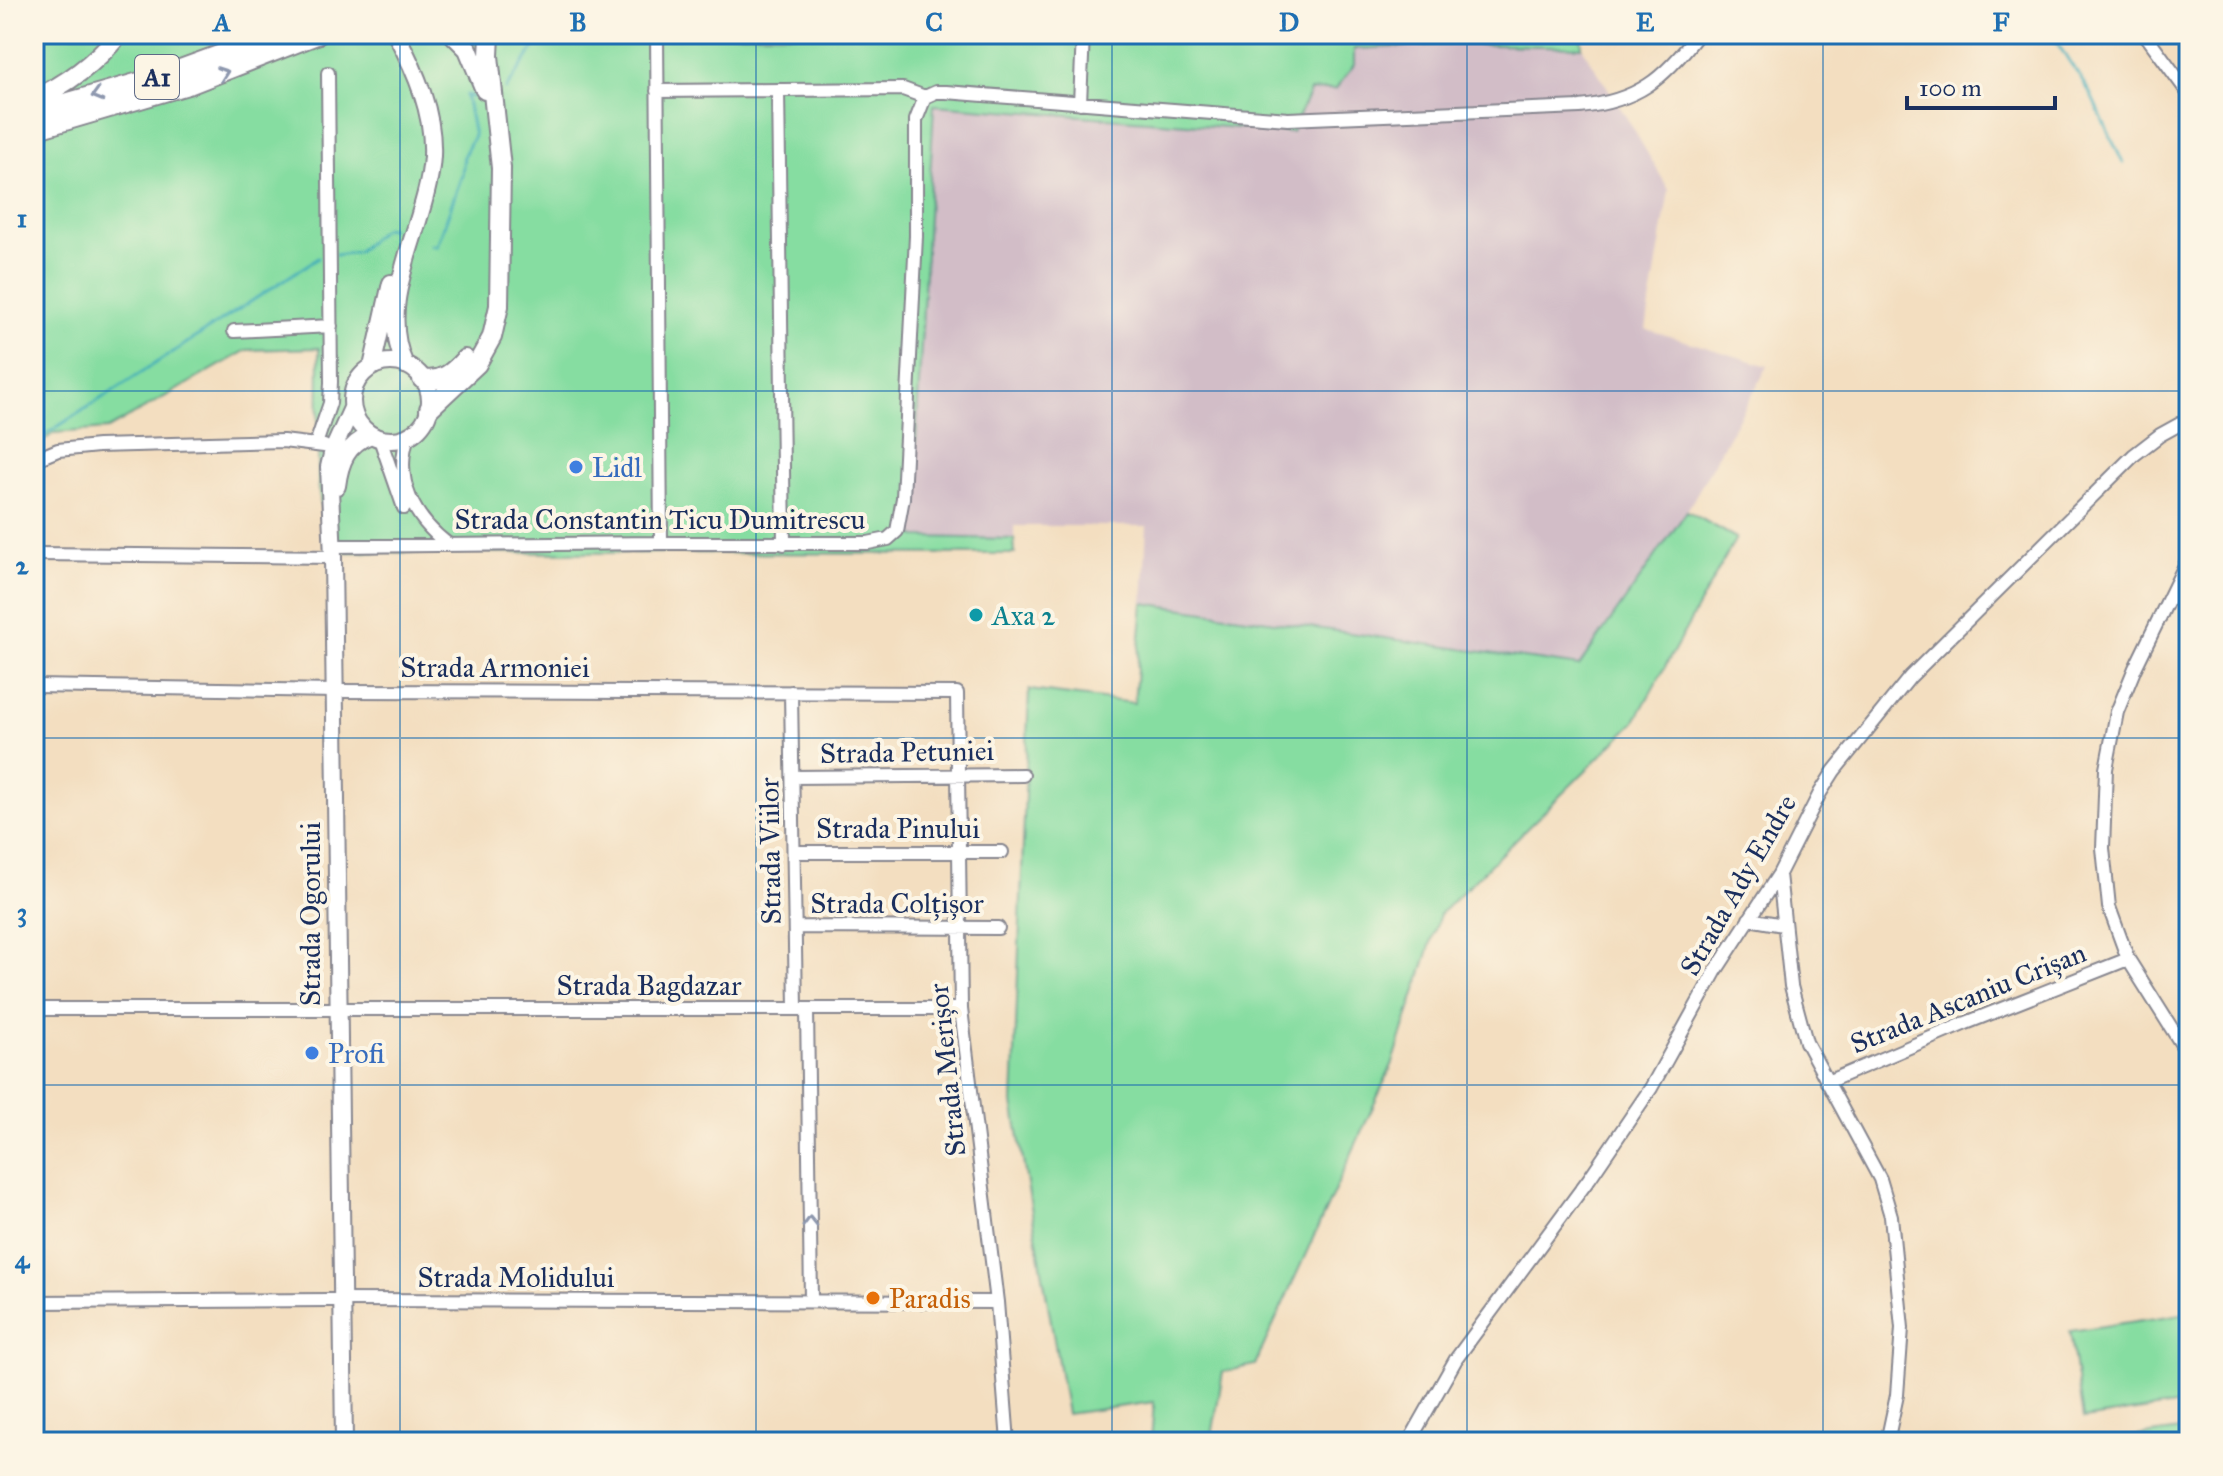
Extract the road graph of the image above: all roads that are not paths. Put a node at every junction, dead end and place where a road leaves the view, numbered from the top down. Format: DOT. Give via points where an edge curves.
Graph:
graph roads {
  1 [pos="119,34"];
  2 [pos="276,34"];
  3 [pos="396,34"];
  4 [pos="453,34"];
  5 [pos="490,34"];
  6 [pos="657,34"];
  7 [pos="1083,34"];
  8 [pos="1698,34"];
  9 [pos="2145,34"];
  10 [pos="319,35"];
  11 [pos="328,73"];
  12 [pos="778,90"];
  13 [pos="657,91"];
  14 [pos="2189,94"];
  15 [pos="925,97"];
  16 [pos="34,99"];
  17 [pos="1080,103"];
  18 [pos="34,112"];
  19 [pos="34,130"];
  20 [pos="496,132"];
  21 [pos="420,211"];
  22 [pos="501,232"];
  23 [pos="331,326"];
  24 [pos="234,331"];
  25 [pos="405,365"];
  26 [pos="372,367"];
  27 [pos="422,379"];
  28 [pos="352,408"];
  29 [pos="429,409"];
  30 [pos="2189,419"];
  31 [pos="408,436"];
  32 [pos="376,437"];
  33 [pos="316,444"];
  34 [pos="333,450"];
  35 [pos="34,460"];
  36 [pos="432,532"];
  37 [pos="661,543"];
  38 [pos="784,544"];
  39 [pos="449,545"];
  40 [pos="330,547"];
  41 [pos="34,554"];
  42 [pos="2189,557"];
  43 [pos="34,686"];
  44 [pos="335,691"];
  45 [pos="791,692"];
  46 [pos="957,693"];
  47 [pos="1023,775"];
  48 [pos="957,776"];
  49 [pos="793,777"];
  50 [pos="794,852"];
  51 [pos="959,852"];
  52 [pos="1002,852"];
  53 [pos="1779,874"];
  54 [pos="1749,919"];
  55 [pos="1783,925"];
  56 [pos="795,927"];
  57 [pos="961,928"];
  58 [pos="998,928"];
  59 [pos="2128,959"];
  60 [pos="337,1008"];
  61 [pos="34,1009"];
  62 [pos="802,1009"];
  63 [pos="961,1009"];
  64 [pos="2189,1056"];
  65 [pos="1827,1082"];
  66 [pos="341,1300"];
  67 [pos="811,1300"];
  68 [pos="34,1302"];
  69 [pos="997,1302"];
  70 [pos="344,1442"];
  71 [pos="1008,1442"];
  72 [pos="1409,1442"];
  73 [pos="1887,1442"];
  1 -- 16 [label="highway" via="76,76"];
  2 -- 18 [label="highway, A1, one-way" via="154,78"];
  3 -- 21 [label="main road" via="424,101 431,135 430,171"];
  4 -- 20 [label="highway" via="474,60"];
  5 -- 20 [label="highway"];
  6 -- 13 [label="street"];
  7 -- 17 [label="street"];
  8 -- 17 [label="street" via="1658,79 1620,101 1601,105 1288,119"];
  9 -- 14 [label="street"];
  19 -- 10 [label="highway, A1, one-way" via="180,87"];
  11 -- 23 [label="street"];
  12 -- 13 [label="street"];
  12 -- 15 [label="street" via="903,89"];
  12 -- 38 [label="street"];
  13 -- 37 [label="street"];
  15 -- 17 [label="street" via="946,92"];
  15 -- 38 [label="street, Strada Constantin Ticu Dumitrescu" via="916,120 916,236 899,525 882,541"];
  20 -- 22 [label="highway"];
  21 -- 25 [label="main road" via="397,297 395,332"];
  21 -- 26 [label="main road" via="392,279"];
  22 -- 27 [label="highway" via="482,334 455,370 437,380"];
  22 -- 29 [label="highway" via="500,293 492,337 477,364"];
  23 -- 24 [label="street"];
  23 -- 33 [label="street" via="330,403"];
  25 -- 26 [label="main road"];
  25 -- 27 [label="main road"];
  26 -- 28 [label="main road" via="358,380"];
  27 -- 29 [label="main road"];
  28 -- 32 [label="main road"];
  28 -- 34 [label="main road, Strada Ogorului"];
  29 -- 31 [label="main road" via="424,422"];
  30 -- 53 [label="street, Strada Ady Endre" via="2134,455 1910,677 1827,782"];
  31 -- 32 [label="main road"];
  31 -- 36 [label="street" via="403,455 406,491"];
  32 -- 36 [label="street" via="405,510"];
  32 -- 40 [label="main road, Strada Ogorului" via="352,445 339,468"];
  33 -- 34 [label="street"];
  33 -- 35 [label="street" via="98,446 58,450"];
  34 -- 40 [label="main road, Strada Ogorului"];
  36 -- 39 [label="street"];
  37 -- 38 [label="street, Strada Constantin Ticu Dumitrescu"];
  37 -- 39 [label="street, Strada Constantin Ticu Dumitrescu"];
  39 -- 40 [label="street, Strada Constantin Ticu Dumitrescu"];
  40 -- 41 [label="street, Strada Constantin Ticu Dumitrescu"];
  40 -- 44 [label="main road, Strada Ogorului"];
  42 -- 59 [label="street" via="2124,694 2109,747 2104,869 2113,922"];
  43 -- 44 [label="street, Strada Armoniei"];
  44 -- 45 [label="street, Strada Armoniei"];
  44 -- 60 [label="main road, Strada Ogorului"];
  45 -- 46 [label="street, Strada Armoniei"];
  45 -- 49 [label="street, Strada Viilor"];
  46 -- 48 [label="street, Strada Merișor"];
  47 -- 48 [label="street, Strada Petuniei"];
  48 -- 49 [label="street, Strada Petuniei"];
  48 -- 51 [label="street, Strada Merișor"];
  49 -- 50 [label="street, Strada Viilor"];
  50 -- 51 [label="street, Strada Pinului"];
  50 -- 56 [label="street, Strada Viilor"];
  51 -- 52 [label="street, Strada Pinului"];
  51 -- 57 [label="street, Strada Merișor"];
  53 -- 54 [label="street, Strada Ady Endre"];
  53 -- 55 [label="street"];
  54 -- 55 [label="street"];
  54 -- 72 [label="street, Strada Ady Endre" via="1651,1088 1456,1359"];
  55 -- 65 [label="street" via="1797,1014"];
  56 -- 57 [label="street, Strada Colțișor"];
  56 -- 62 [label="street, Strada Viilor"];
  57 -- 58 [label="street, Strada Colțișor"];
  57 -- 63 [label="street, Strada Merișor"];
  59 -- 64 [label="street"];
  59 -- 65 [label="street, Strada Ascaniu Crișan"];
  60 -- 61 [label="street, Strada Bagdazar"];
  60 -- 62 [label="street, Strada Bagdazar"];
  60 -- 66 [label="main road, Strada Ogorului"];
  62 -- 63 [label="street, Strada Bagdazar"];
  67 -- 62 [label="street, Strada Viilor, one-way"];
  63 -- 69 [label="street, Strada Merișor"];
  65 -- 73 [label="street" via="1880,1179 1891,1216 1902,1328"];
  66 -- 67 [label="street, Strada Molidului"];
  66 -- 68 [label="street, Strada Molidului"];
  66 -- 70 [label="main road, Strada Ogorului"];
  67 -- 69 [label="street, Strada Molidului"];
  69 -- 71 [label="street, Strada Merișor"];
}
